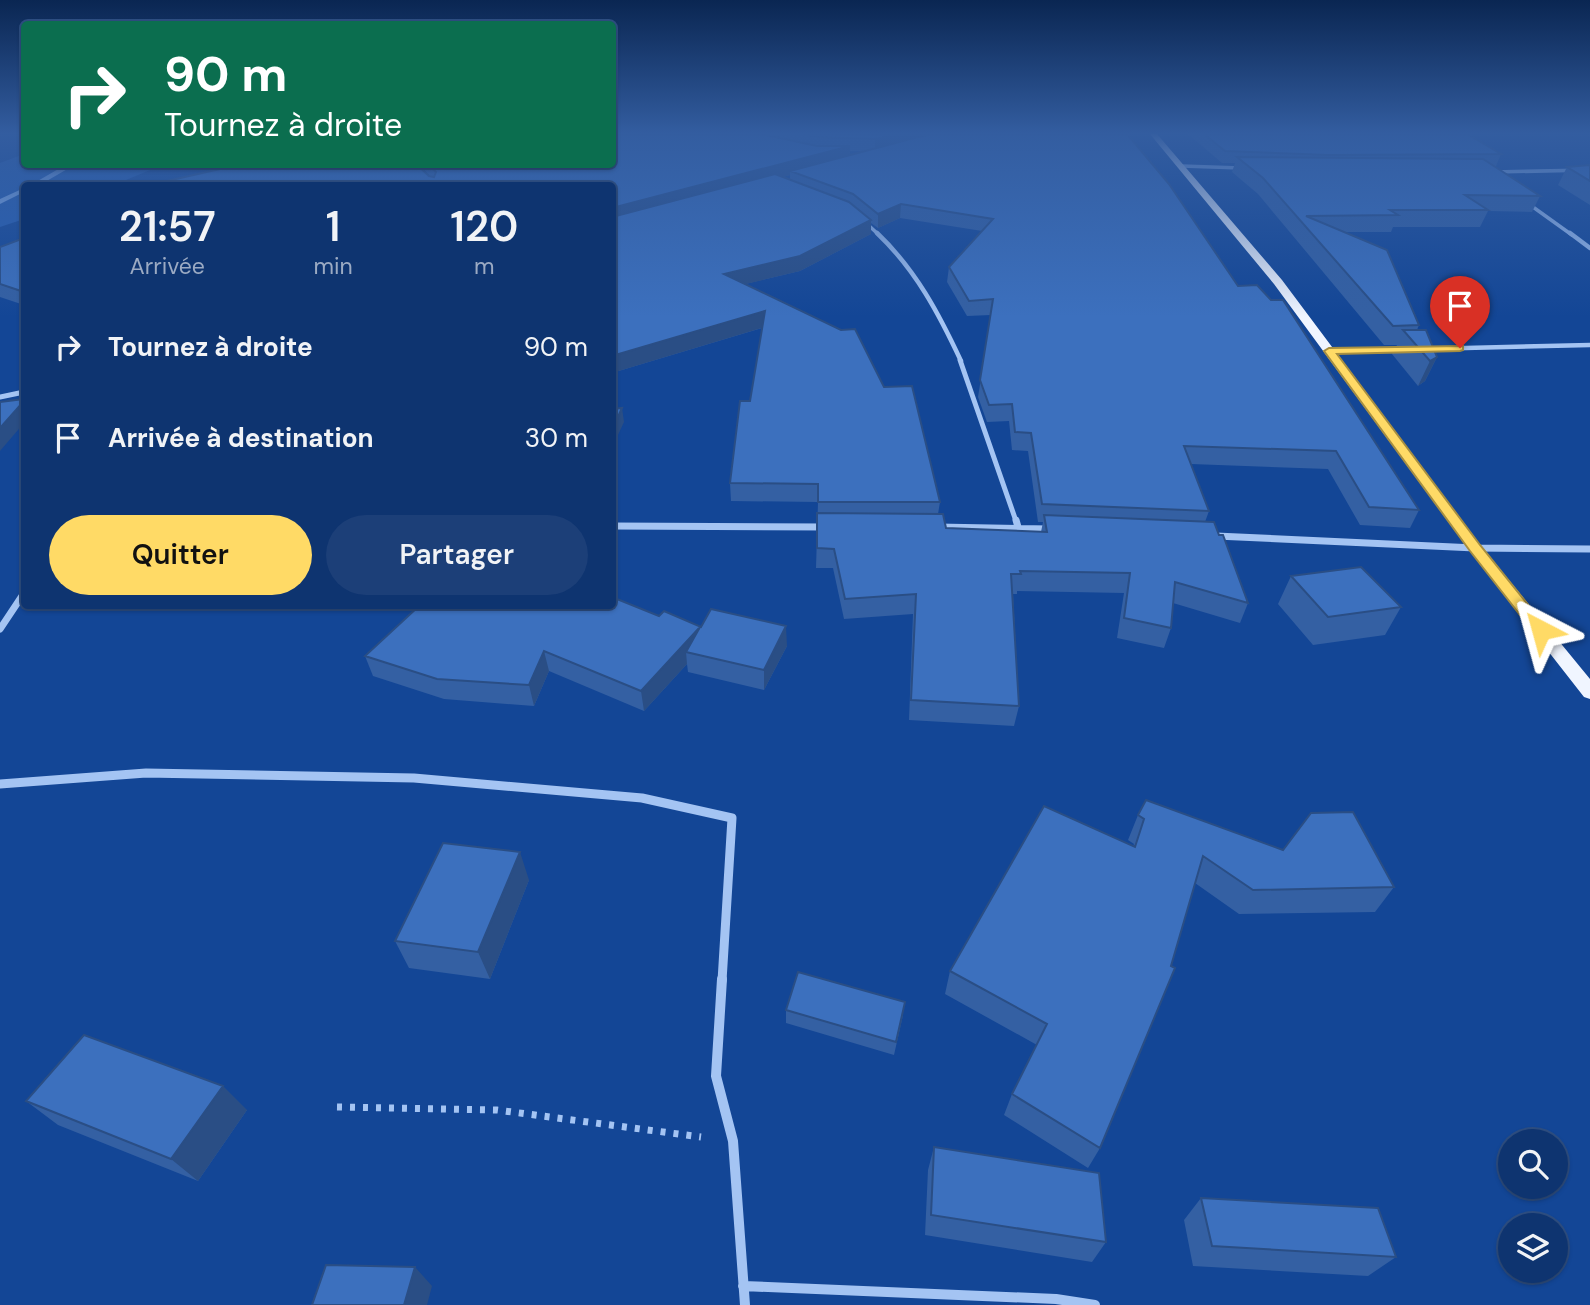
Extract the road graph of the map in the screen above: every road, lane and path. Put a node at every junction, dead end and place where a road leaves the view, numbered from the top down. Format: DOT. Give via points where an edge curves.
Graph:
graph roads {
  1 [pos="1206,195"];
  2 [pos="1525,202"];
  3 [pos="860,218"];
  4 [pos="1590,248"];
  5 [pos="1590,345"];
  6 [pos="1329,351"];
  7 [pos="21,393"];
  8 [pos="0,397"];
  9 [pos="616,526"];
  10 [pos="837,527"];
  11 [pos="934,527"];
  12 [pos="1018,527"];
  13 [pos="1059,529"];
  14 [pos="1212,536"];
  15 [pos="1475,548"];
  16 [pos="1590,549"];
  17 [pos="21,598"];
  18 [pos="0,629"];
  19 [pos="1590,692"];
  20 [pos="0,784"];
  21 [pos="337,1107"];
  22 [pos="733,1141"];
  23 [pos="743,1286"];
  24 [pos="745,1305"];
  25 [pos="1095,1305"];
  1 -- 6 [label="main road"];
  2 -- 4 [label="street"];
  3 -- 12 [label="street" via="912,273 951,337"];
  5 -- 6 [label="street"];
  6 -- 15 [label="main road"];
  7 -- 8 [label="street"];
  9 -- 10 [label="street"];
  11 -- 12 [label="street"];
  12 -- 13 [label="street"];
  14 -- 15 [label="street"];
  15 -- 16 [label="street"];
  15 -- 19 [label="main road"];
  17 -- 18 [label="street"];
  20 -- 22 [label="street" via="146,772 414,778 642,798 732,818 716,1076"];
  21 -- 22 [label="path" via="497,1110"];
  22 -- 23 [label="street"];
  23 -- 24 [label="street"];
  23 -- 25 [label="street" via="1056,1299"];
}
